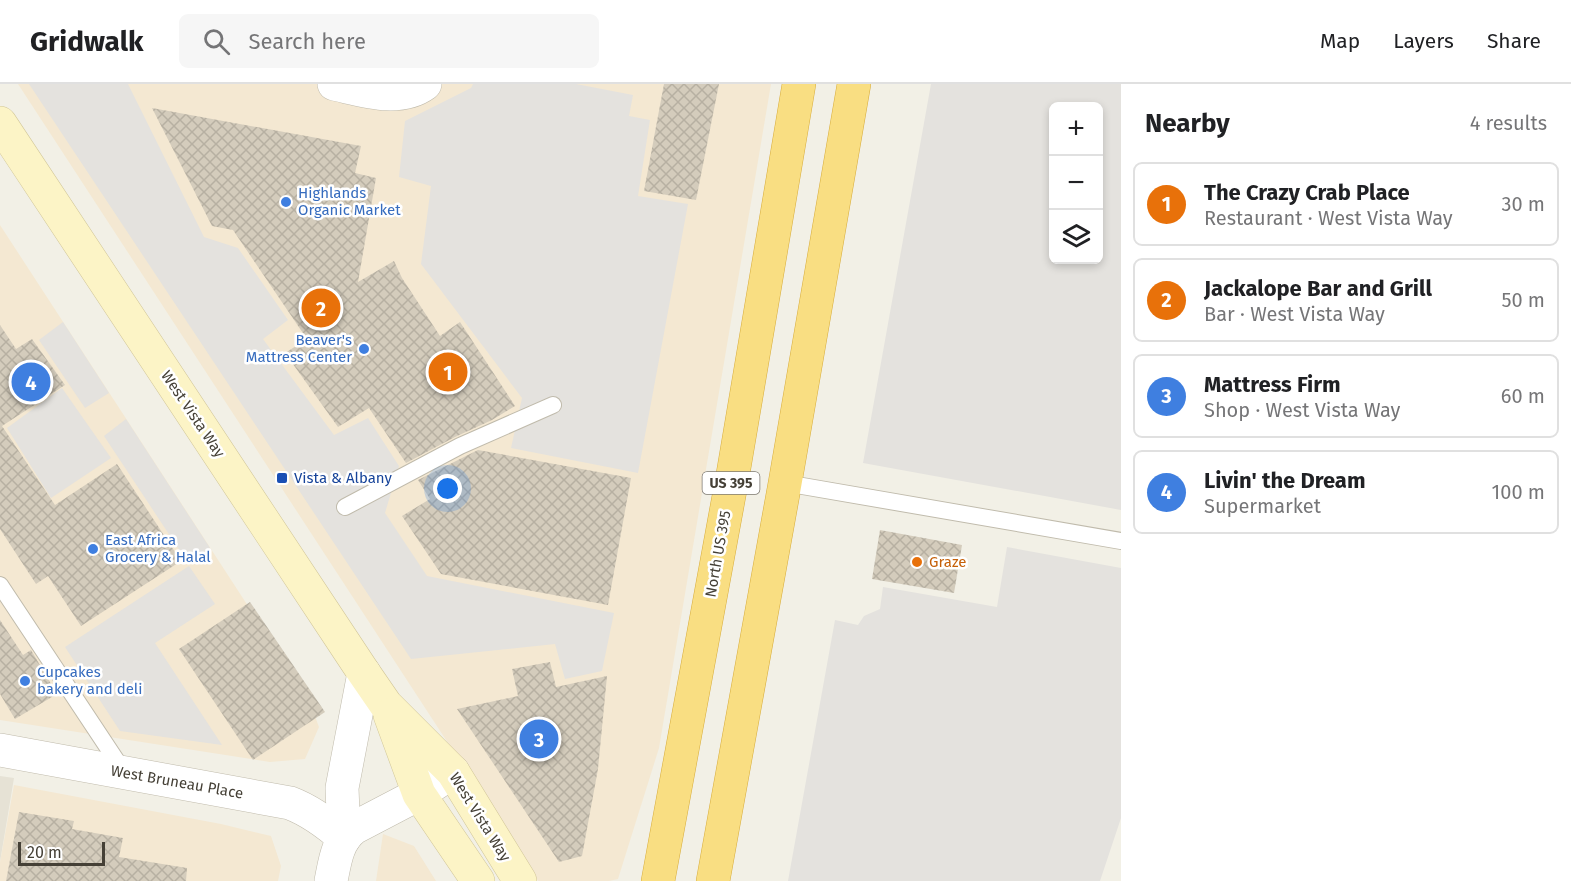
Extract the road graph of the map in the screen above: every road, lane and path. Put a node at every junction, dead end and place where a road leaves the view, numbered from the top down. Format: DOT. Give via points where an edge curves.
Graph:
graph roads {
  1 [pos="334,84"];
  2 [pos="799,84"];
  3 [pos="854,84"];
  4 [pos="423,86"];
  5 [pos="0,123"];
  6 [pos="553,405"];
  7 [pos="785,483"];
  8 [pos="345,507"];
  9 [pos="1121,541"];
  10 [pos="0,585"];
  11 [pos="364,673"];
  12 [pos="387,705"];
  13 [pos="0,750"];
  14 [pos="453,772"];
  15 [pos="124,773"];
  16 [pos="419,794"];
  17 [pos="344,838"];
  18 [pos="660,867"];
  19 [pos="331,881"];
  20 [pos="478,881"];
  21 [pos="520,881"];
  22 [pos="645,881"];
  23 [pos="713,881"];
  1 -- 4 [label="street" via="386,94"];
  2 -- 18 [label="highway, North US 395 / US 395" via="733,474"];
  3 -- 7 [label="highway"];
  5 -- 11 [label="main road, West Vista Way"];
  6 -- 8 [label="lane" via="460,446"];
  7 -- 9 [label="lane"];
  7 -- 23 [label="highway"];
  10 -- 15 [label="lane"];
  11 -- 12 [label="main road, West Vista Way"];
  11 -- 17 [label="street" via="342,788"];
  12 -- 14 [label="main road, West Vista Way"];
  12 -- 16 [label="main road, West Vista Way"];
  13 -- 15 [label="street, West Bruneau Place"];
  14 -- 16 [label="street"];
  14 -- 21 [label="main road, West Vista Way"];
  15 -- 17 [label="street, West Bruneau Place" via="290,802 314,814"];
  16 -- 17 [label="street" via="354,828"];
  16 -- 20 [label="main road, West Vista Way"];
  17 -- 19 [label="street"];
  18 -- 22 [label="highway"];
}
